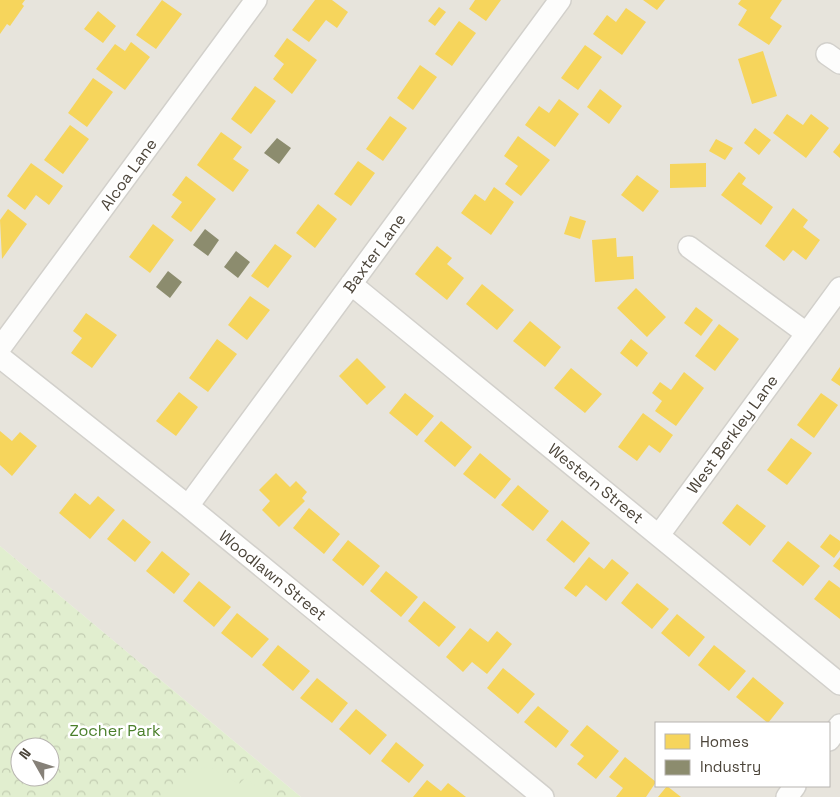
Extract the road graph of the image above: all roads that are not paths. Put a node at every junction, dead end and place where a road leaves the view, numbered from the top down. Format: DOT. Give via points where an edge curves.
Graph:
graph roads {
  1 [pos="256,0"];
  2 [pos="560,0"];
  3 [pos="689,247"];
  4 [pos="351,284"];
  5 [pos="840,288"];
  6 [pos="806,334"];
  7 [pos="0,348"];
  8 [pos="0,357"];
  9 [pos="188,506"];
  10 [pos="659,535"];
  11 [pos="840,684"];
  12 [pos="840,725"];
  13 [pos="830,739"];
  14 [pos="543,797"];
  1 -- 7 [label="street, Alcoa Lane"];
  2 -- 4 [label="street, Baxter Lane"];
  3 -- 6 [label="street"];
  4 -- 9 [label="street, Baxter Lane"];
  4 -- 10 [label="street, Western Street"];
  5 -- 6 [label="street, West Berkley Lane"];
  6 -- 10 [label="street, West Berkley Lane"];
  8 -- 9 [label="street, Woodlawn Street"];
  9 -- 14 [label="street, Woodlawn Street"];
  10 -- 11 [label="street, Western Street"];
  12 -- 13 [label="street"];
}
